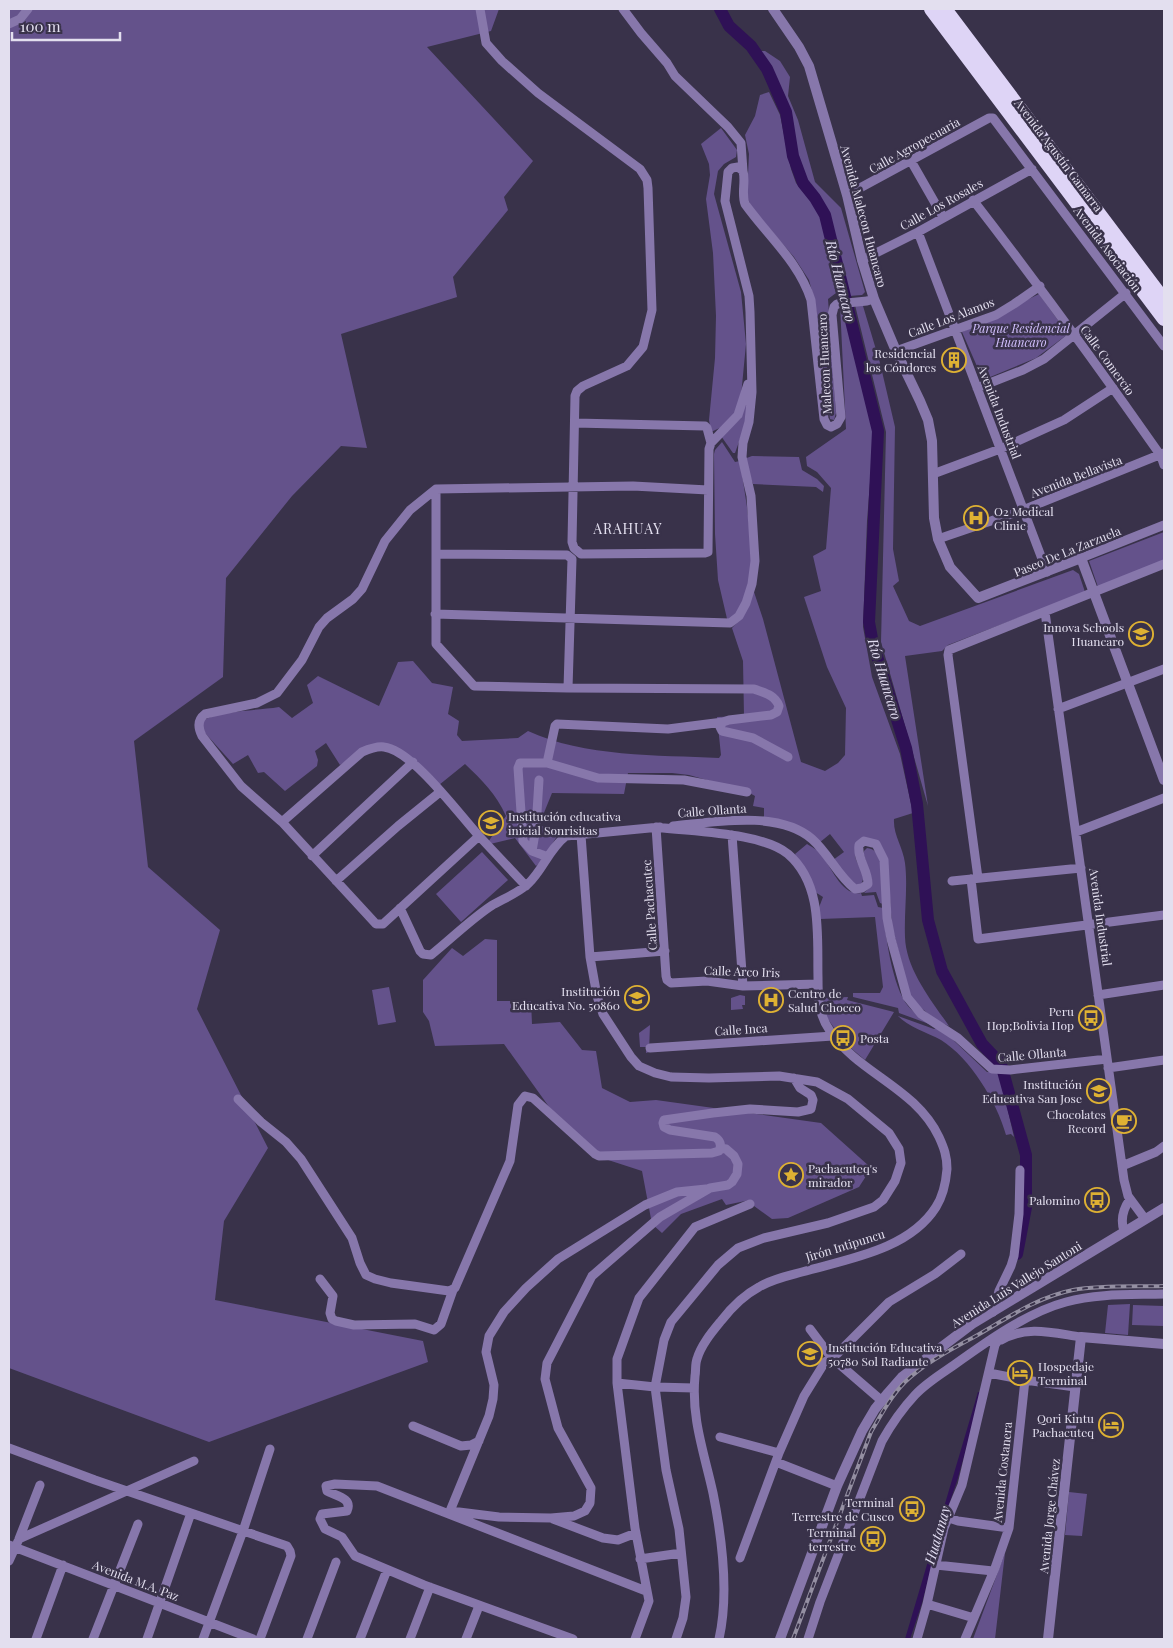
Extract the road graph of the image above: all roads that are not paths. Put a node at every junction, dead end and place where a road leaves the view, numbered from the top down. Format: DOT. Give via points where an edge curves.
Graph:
graph roads {
  1 [pos="28,9"];
  2 [pos="480,9"];
  3 [pos="623,9"];
  4 [pos="773,9"];
  5 [pos="931,9"];
  6 [pos="945,9"];
  7 [pos="9,24"];
  8 [pos="993,118"];
  9 [pos="911,160"];
  10 [pos="1032,168"];
  11 [pos="743,171"];
  12 [pos="847,195"];
  13 [pos="973,200"];
  14 [pos="1086,206"];
  15 [pos="943,217"];
  16 [pos="918,232"];
  17 [pos="862,260"];
  18 [pos="1040,286"];
  19 [pos="1126,293"];
  20 [pos="870,300"];
  21 [pos="1164,300"];
  22 [pos="1164,319"];
  23 [pos="956,330"];
  24 [pos="1075,335"];
  25 [pos="1164,346"];
  26 [pos="896,352"];
  27 [pos="751,359"];
  28 [pos="977,388"];
  29 [pos="1113,388"];
  30 [pos="575,423"];
  31 [pos="711,443"];
  32 [pos="1000,449"];
  33 [pos="1162,454"];
  34 [pos="1164,465"];
  35 [pos="933,474"];
  36 [pos="573,488"];
  37 [pos="436,489"];
  38 [pos="708,490"];
  39 [pos="1023,510"];
  40 [pos="1164,526"];
  41 [pos="938,538"];
  42 [pos="437,554"];
  43 [pos="1081,558"];
  44 [pos="1163,567"];
  45 [pos="1047,572"];
  46 [pos="1092,591"];
  47 [pos="978,598"];
  48 [pos="1045,612"];
  49 [pos="435,614"];
  50 [pos="569,618"];
  51 [pos="1164,669"];
  52 [pos="1128,683"];
  53 [pos="568,688"];
  54 [pos="1058,709"];
  55 [pos="723,722"];
  56 [pos="788,757"];
  57 [pos="413,762"];
  58 [pos="548,763"];
  59 [pos="539,780"];
  60 [pos="1164,780"];
  61 [pos="440,792"];
  62 [pos="747,792"];
  63 [pos="1164,798"];
  64 [pos="282,822"];
  65 [pos="656,827"];
  66 [pos="1076,832"];
  67 [pos="581,834"];
  68 [pos="732,835"];
  69 [pos="479,836"];
  70 [pos="532,851"];
  71 [pos="312,856"];
  72 [pos="548,857"];
  73 [pos="1081,868"];
  74 [pos="975,879"];
  75 [pos="336,881"];
  76 [pos="952,881"];
  77 [pos="526,886"];
  78 [pos="400,908"];
  79 [pos="1164,915"];
  80 [pos="1089,924"];
  81 [pos="665,950"];
  82 [pos="590,957"];
  83 [pos="667,980"];
  84 [pos="818,984"];
  85 [pos="1164,985"];
  86 [pos="744,986"];
  87 [pos="1098,995"];
  88 [pos="834,1036"];
  89 [pos="650,1048"];
  90 [pos="1164,1060"];
  91 [pos="1108,1064"];
  92 [pos="794,1078"];
  93 [pos="238,1099"];
  94 [pos="1164,1146"];
  95 [pos="720,1148"];
  96 [pos="1122,1166"];
  97 [pos="1020,1170"];
  98 [pos="710,1188"];
  99 [pos="1130,1199"];
  100 [pos="750,1204"];
  101 [pos="1164,1208"];
  102 [pos="1145,1219"];
  103 [pos="1124,1231"];
  104 [pos="961,1254"];
  105 [pos="320,1279"];
  106 [pos="453,1290"];
  107 [pos="1164,1294"];
  108 [pos="993,1312"];
  109 [pos="810,1329"];
  110 [pos="1006,1331"];
  111 [pos="1081,1337"];
  112 [pos="1164,1344"];
  113 [pos="995,1345"];
  114 [pos="831,1358"];
  115 [pos="989,1373"];
  116 [pos="1025,1380"];
  117 [pos="617,1383"];
  118 [pos="655,1387"];
  119 [pos="1076,1387"];
  120 [pos="694,1388"];
  121 [pos="882,1401"];
  122 [pos="413,1426"];
  123 [pos="720,1437"];
  124 [pos="479,1441"];
  125 [pos="9,1448"];
  126 [pos="270,1449"];
  127 [pos="778,1458"];
  128 [pos="194,1461"];
  129 [pos="40,1485"];
  130 [pos="837,1486"];
  131 [pos="130,1491"];
  132 [pos="438,1510"];
  133 [pos="450,1511"];
  134 [pos="192,1512"];
  135 [pos="551,1518"];
  136 [pos="948,1518"];
  137 [pos="138,1524"];
  138 [pos="1009,1528"];
  139 [pos="243,1531"];
  140 [pos="636,1533"];
  141 [pos="14,1543"];
  142 [pos="681,1553"];
  143 [pos="740,1558"];
  144 [pos="640,1559"];
  145 [pos="9,1561"];
  146 [pos="336,1562"];
  147 [pos="62,1565"];
  148 [pos="936,1565"];
  149 [pos="387,1570"];
  150 [pos="993,1571"];
  151 [pos="115,1584"];
  152 [pos="430,1587"];
  153 [pos="646,1591"];
  154 [pos="161,1602"];
  155 [pos="927,1604"];
  156 [pos="479,1606"];
  157 [pos="974,1618"];
  158 [pos="210,1622"];
  159 [pos="36,1639"];
  160 [pos="93,1639"];
  161 [pos="147,1639"];
  162 [pos="203,1639"];
  163 [pos="253,1639"];
  164 [pos="260,1639"];
  165 [pos="307,1639"];
  166 [pos="360,1639"];
  167 [pos="410,1639"];
  168 [pos="466,1639"];
  169 [pos="573,1639"];
  170 [pos="635,1639"];
  171 [pos="676,1639"];
  172 [pos="719,1639"];
  173 [pos="780,1639"];
  174 [pos="808,1639"];
  175 [pos="917,1639"];
  176 [pos="965,1639"];
  177 [pos="1048,1639"];
  1 -- 7 [label="street" via="20,19"];
  2 -- 30 [label="street" via="486,43 502,61 538,94 640,168 647,180 652,310 647,334 643,347 627,366 577,391"];
  3 -- 11 [label="street" via="675,76 741,142"];
  4 -- 12 [label="street, Avenida Malecon Huancaro" via="808,66"];
  5 -- 14 [label="highway, Avenida Agustín Gamarra"];
  6 -- 14 [label="highway, Avenida Agustín Gamarra"];
  8 -- 9 [label="street, Calle Agropecuaria"];
  8 -- 10 [label="street, Avenida Asociación"];
  9 -- 12 [label="street, Calle Agropecuaria"];
  9 -- 15 [label="street"];
  10 -- 13 [label="street, Calle Los Rosales"];
  10 -- 19 [label="street, Avenida Asociación"];
  11 -- 20 [label="street, Malecon Huancaro" via="745,204 807,286 824,419 831,427 838,424 841,417 832,315 834,307"];
  11 -- 27 [label="street" via="738,167 728,172 725,201 749,296"];
  12 -- 17 [label="street, Avenida Malecon Huancaro"];
  13 -- 15 [label="street, Calle Los Rosales"];
  13 -- 18 [label="street, Calle Comercio"];
  14 -- 21 [label="highway, Avenida Agustín Gamarra"];
  14 -- 22 [label="highway, Avenida Agustín Gamarra"];
  15 -- 16 [label="street, Calle Los Rosales"];
  16 -- 17 [label="street, Calle Los Rosales"];
  16 -- 23 [label="street, Avenida Industrial"];
  17 -- 20 [label="street, Avenida Malecon Huancaro"];
  18 -- 23 [label="street, Calle Los Alamos" via="996,315"];
  18 -- 24 [label="street, Calle Comercio"];
  19 -- 24 [label="street"];
  19 -- 25 [label="street, Avenida Asociación"];
  20 -- 26 [label="street, Avenida Malecon Huancaro"];
  23 -- 26 [label="street, Calle Los Alamos"];
  23 -- 28 [label="street, Avenida Industrial"];
  24 -- 28 [label="street" via="1044,359"];
  24 -- 29 [label="street, Calle Comercio"];
  26 -- 35 [label="street, Avenida Malecon Huancaro" via="928,420"];
  27 -- 31 [label="street" via="747,391 740,411"];
  27 -- 50 [label="street" via="751,408 742,457 751,496 754,561 751,590 743,610 730,623"];
  28 -- 32 [label="street, Avenida Industrial"];
  29 -- 32 [label="street" via="1064,420"];
  29 -- 33 [label="street, Calle Comercio"];
  30 -- 31 [label="street" via="704,426"];
  30 -- 36 [label="street"];
  31 -- 38 [label="street"];
  32 -- 35 [label="street"];
  32 -- 39 [label="street, Avenida Industrial"];
  33 -- 34 [label="street, Calle Comercio"];
  33 -- 39 [label="street, Avenida Bellavista"];
  35 -- 41 [label="street, Avenida Malecon Huancaro"];
  36 -- 37 [label="street"];
  36 -- 38 [label="street" via="633,486"];
  36 -- 38 [label="street" via="572,542 581,554 705,553 709,548"];
  37 -- 42 [label="street"];
  37 -- 64 [label="street" via="410,510 385,541 362,589 327,618 277,694 257,703 205,714 199,721 202,736 241,786"];
  39 -- 41 [label="street, Avenida Bellavista"];
  39 -- 45 [label="street, Avenida Industrial"];
  40 -- 43 [label="street, Paseo De La Zarzuela"];
  41 -- 47 [label="street, Avenida Malecon Huancaro" via="950,567"];
  42 -- 49 [label="street"];
  42 -- 50 [label="street" via="567,555 572,559"];
  43 -- 45 [label="street, Paseo De La Zarzuela"];
  43 -- 46 [label="street"];
  44 -- 46 [label="street"];
  45 -- 47 [label="street, Paseo De La Zarzuela"];
  46 -- 48 [label="street"];
  46 -- 52 [label="street"];
  48 -- 54 [label="street, Avenida Industrial"];
  48 -- 74 [label="street" via="949,650"];
  49 -- 50 [label="street"];
  49 -- 53 [label="street" via="436,644 474,686"];
  50 -- 53 [label="street"];
  51 -- 52 [label="street"];
  52 -- 54 [label="street"];
  52 -- 60 [label="street"];
  53 -- 55 [label="street" via="747,688 767,693 780,706 771,716"];
  54 -- 66 [label="street, Avenida Industrial"];
  55 -- 56 [label="street" via="722,731 753,738"];
  55 -- 58 [label="street" via="668,729 560,723 555,726"];
  57 -- 61 [label="street"];
  57 -- 64 [label="street" via="398,751 384,747 362,752"];
  57 -- 71 [label="street"];
  58 -- 62 [label="street" via="598,778 684,780"];
  58 -- 70 [label="street" via="524,762 518,768 523,841"];
  59 -- 70 [label="street"];
  61 -- 69 [label="street"];
  61 -- 75 [label="street"];
  63 -- 66 [label="street"];
  64 -- 71 [label="street"];
  65 -- 67 [label="street, Calle Ollanta"];
  65 -- 68 [label="street, Jirón Intipuncu"];
  65 -- 81 [label="street, Calle Pachacutec"];
  65 -- 91 [label="street, Calle Ollanta" via="744,820 779,824 811,838 855,889 868,884 868,876 858,854 859,845 864,841 876,844 884,860 891,939 907,997 921,1014 958,1038 992,1070"];
  66 -- 73 [label="street, Avenida Industrial"];
  67 -- 72 [label="street, Calle Ollanta" via="566,836"];
  67 -- 82 [label="street"];
  68 -- 84 [label="street, Jirón Intipuncu" via="772,845 788,854 802,873 816,908"];
  68 -- 86 [label="street"];
  69 -- 77 [label="street"];
  69 -- 78 [label="street"];
  70 -- 72 [label="street"];
  71 -- 75 [label="street"];
  72 -- 77 [label="street, Calle Ollanta"];
  73 -- 74 [label="street"];
  73 -- 80 [label="street, Avenida Industrial"];
  74 -- 76 [label="street"];
  74 -- 80 [label="street" via="978,939"];
  75 -- 78 [label="street" via="376,924 383,924"];
  77 -- 78 [label="street, Calle Ollanta" via="490,907 431,955 420,950"];
  79 -- 80 [label="street"];
  80 -- 87 [label="street, Avenida Industrial"];
  81 -- 82 [label="street"];
  81 -- 83 [label="street, Calle Pachacutec"];
  82 -- 92 [label="street" via="603,1014 639,1066 671,1077"];
  83 -- 86 [label="street, Calle Arco Iris" via="672,983"];
  84 -- 86 [label="street, Calle Arco Iris"];
  84 -- 88 [label="street, Jirón Intipuncu" via="821,1016"];
  85 -- 87 [label="street"];
  87 -- 91 [label="street, Avenida Industrial"];
  88 -- 89 [label="street, Calle Inca"];
  88 -- 120 [label="street, Jirón Intipuncu" via="846,1050 921,1110 936,1130 947,1162 946,1179 937,1205 922,1224 901,1240 758,1287 731,1309 711,1333 697,1360"];
  90 -- 91 [label="street, Calle Ollanta"];
  91 -- 96 [label="street, Avenida Industrial"];
  92 -- 95 [label="street" via="813,1100 811,1109 807,1111 750,1109 664,1120 664,1127 670,1130 715,1137"];
  92 -- 118 [label="street" via="817,1082 848,1099 879,1123 898,1149 900,1172 874,1207 747,1243 726,1256 671,1322"];
  93 -- 106 [label="street" via="301,1159 352,1238 366,1275 391,1283"];
  94 -- 96 [label="street"];
  95 -- 98 [label="street" via="734,1156 738,1164 737,1174 728,1185"];
  95 -- 106 [label="street" via="712,1153 599,1156 534,1098 525,1096 518,1105 510,1160"];
  96 -- 99 [label="street, Avenida Industrial"];
  97 -- 108 [label="street" via="1014,1256"];
  98 -- 124 [label="street" via="677,1192 645,1205 558,1259 504,1312 489,1336 486,1352 494,1385 493,1399"];
  98 -- 135 [label="street" via="660,1217 592,1276 547,1363 545,1379 558,1428 591,1488 590,1502 585,1511 574,1516"];
  99 -- 102 [label="street, Avenida Industrial"];
  99 -- 103 [label="street" via="1122,1215"];
  100 -- 117 [label="street" via="695,1226 639,1298 617,1360"];
  101 -- 102 [label="street, Avenida Luis Vallejo Santoni"];
  102 -- 103 [label="street, Avenida Luis Vallejo Santoni"];
  103 -- 108 [label="street, Avenida Luis Vallejo Santoni"];
  104 -- 114 [label="street" via="890,1302"];
  105 -- 106 [label="street" via="333,1296 332,1319 354,1325 415,1324 434,1330 441,1324"];
  107 -- 110 [label="street" via="1090,1296 1043,1310"];
  108 -- 121 [label="street, Avenida Luis Vallejo Santoni" via="902,1377"];
  109 -- 114 [label="street"];
  110 -- 113 [label="street"];
  110 -- 174 [label="street" via="928,1384 915,1395 890,1428 868,1477"];
  111 -- 112 [label="street"];
  111 -- 113 [label="street" via="1024,1331"];
  111 -- 119 [label="street, Avenida Jorge Chávez"];
  113 -- 115 [label="street"];
  114 -- 121 [label="street"];
  114 -- 127 [label="street" via="825,1362 804,1396"];
  115 -- 116 [label="street"];
  115 -- 136 [label="street" via="962,1484"];
  116 -- 119 [label="street"];
  116 -- 138 [label="street, Avenida Costanera"];
  117 -- 118 [label="street"];
  117 -- 140 [label="street"];
  118 -- 120 [label="street"];
  118 -- 142 [label="street"];
  119 -- 177 [label="street, Avenida Jorge Chávez"];
  120 -- 172 [label="street, Jirón Intipuncu" via="696,1427 713,1494 725,1595"];
  121 -- 130 [label="street, Avenida Luis Vallejo Santoni" via="862,1431"];
  122 -- 124 [label="street" via="461,1446"];
  123 -- 127 [label="street"];
  124 -- 133 [label="street"];
  125 -- 131 [label="street"];
  126 -- 139 [label="street"];
  127 -- 130 [label="street"];
  127 -- 143 [label="street"];
  128 -- 131 [label="street"];
  129 -- 141 [label="street"];
  130 -- 173 [label="street, Avenida Luis Vallejo Santoni"];
  131 -- 134 [label="street"];
  131 -- 141 [label="street"];
  132 -- 133 [label="street"];
  132 -- 149 [label="street" via="377,1486 326,1486 327,1491 344,1498 349,1507 347,1511 322,1514 321,1524 342,1537 355,1556"];
  132 -- 153 [label="street"];
  133 -- 135 [label="street" via="499,1517"];
  134 -- 139 [label="street"];
  134 -- 154 [label="street"];
  135 -- 140 [label="street" via="603,1538 618,1540"];
  136 -- 138 [label="street"];
  136 -- 148 [label="street"];
  137 -- 151 [label="street"];
  138 -- 150 [label="street, Avenida Costanera"];
  139 -- 158 [label="street"];
  139 -- 164 [label="street" via="287,1546 292,1556"];
  140 -- 144 [label="street"];
  141 -- 145 [label="street"];
  141 -- 147 [label="street, Avenida M.A. Paz"];
  142 -- 144 [label="street"];
  142 -- 171 [label="street" via="686,1597"];
  144 -- 153 [label="street"];
  146 -- 165 [label="street"];
  147 -- 151 [label="street, Avenida M.A. Paz"];
  147 -- 159 [label="street"];
  148 -- 150 [label="street"];
  148 -- 155 [label="street"];
  149 -- 152 [label="street"];
  149 -- 166 [label="street"];
  150 -- 157 [label="street, Avenida Costanera"];
  151 -- 154 [label="street, Avenida M.A. Paz"];
  151 -- 160 [label="street"];
  152 -- 156 [label="street"];
  152 -- 167 [label="street"];
  153 -- 170 [label="street" via="649,1601"];
  154 -- 158 [label="street, Avenida M.A. Paz"];
  154 -- 161 [label="street"];
  155 -- 157 [label="street"];
  155 -- 175 [label="street"];
  156 -- 168 [label="street"];
  156 -- 169 [label="street"];
  157 -- 176 [label="street, Avenida Costanera"];
  158 -- 162 [label="street"];
  158 -- 163 [label="street, Avenida M.A. Paz"];
}
